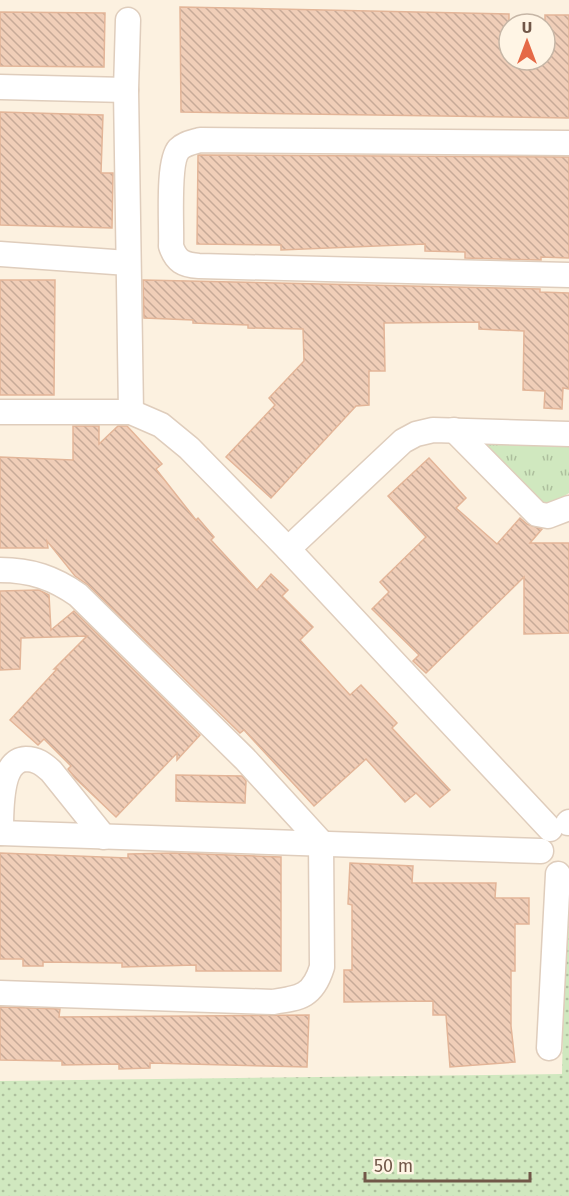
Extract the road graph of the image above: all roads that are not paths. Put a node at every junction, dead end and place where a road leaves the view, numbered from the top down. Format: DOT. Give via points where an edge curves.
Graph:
graph roads {
  1 [pos="129,20"];
  2 [pos="0,87"];
  3 [pos="126,90"];
  4 [pos="569,143"];
  5 [pos="0,254"];
  6 [pos="128,263"];
  7 [pos="569,274"];
  8 [pos="0,412"];
  9 [pos="131,412"];
  10 [pos="454,430"];
  11 [pos="569,434"];
  12 [pos="569,508"];
  13 [pos="288,549"];
  14 [pos="0,570"];
  15 [pos="559,830"];
  16 [pos="1,832"];
  17 [pos="104,837"];
  18 [pos="321,842"];
  19 [pos="563,873"];
  20 [pos="0,993"];
  21 [pos="549,1048"];
  1 -- 3 [label="street"];
  2 -- 3 [label="street"];
  3 -- 6 [label="street"];
  4 -- 7 [label="street" via="200,140 178,149 173,164 171,246 175,258 186,265 199,266"];
  5 -- 6 [label="street"];
  6 -- 9 [label="street"];
  8 -- 9 [label="street"];
  9 -- 13 [label="street" via="161,425 189,447"];
  10 -- 11 [label="street"];
  10 -- 12 [label="street" via="537,514 548,516"];
  10 -- 13 [label="street" via="433,430 403,441"];
  13 -- 15 [label="street"];
  14 -- 18 [label="street" via="40,574 78,595 245,759"];
  15 -- 18 [label="street"];
  15 -- 19 [label="street" via="548,866"];
  16 -- 17 [label="street"];
  16 -- 17 [label="street" via="5,773 22,759 33,759 51,771"];
  17 -- 18 [label="street"];
  18 -- 20 [label="street" via="322,967 317,983 305,995 273,1002"];
  19 -- 21 [label="street"];
}
